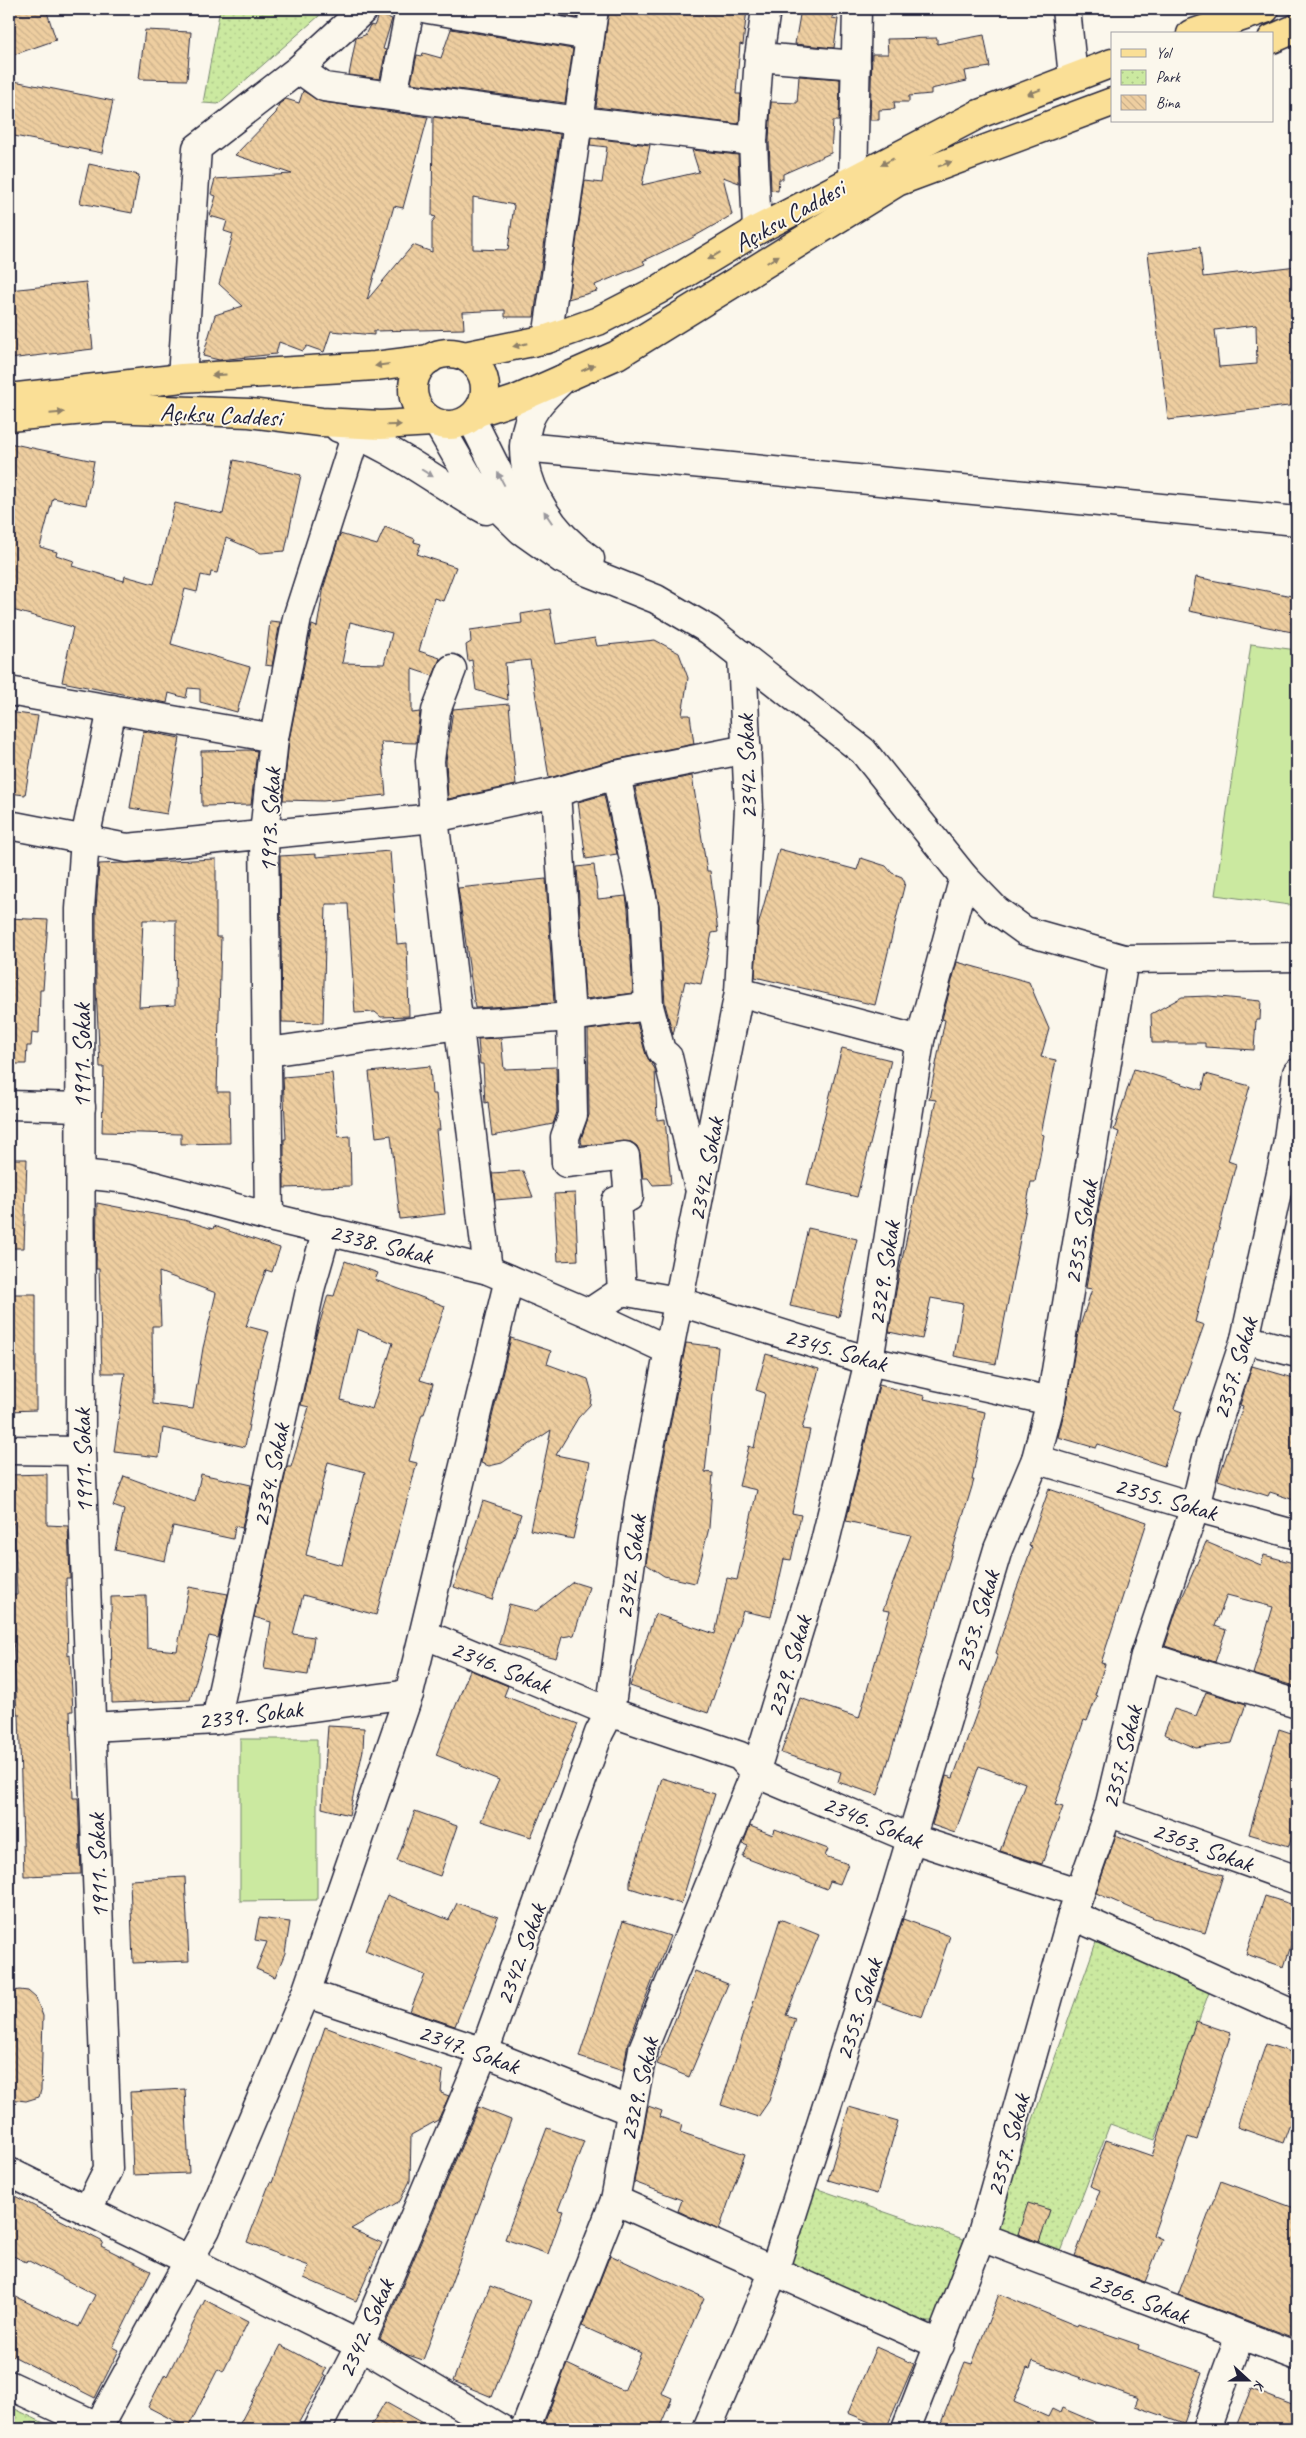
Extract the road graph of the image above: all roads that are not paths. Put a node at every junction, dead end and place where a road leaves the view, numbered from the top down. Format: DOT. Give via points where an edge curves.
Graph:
graph roads {
  1 [pos="364,9"];
  2 [pos="410,9"];
  3 [pos="428,9"];
  4 [pos="594,9"];
  5 [pos="766,9"];
  6 [pos="857,9"];
  7 [pos="1066,9"];
  8 [pos="1265,9"];
  9 [pos="1297,28"];
  10 [pos="1197,32"];
  11 [pos="590,36"];
  12 [pos="1274,38"];
  13 [pos="759,57"];
  14 [pos="1111,63"];
  15 [pos="856,65"];
  16 [pos="300,69"];
  17 [pos="1073,77"];
  18 [pos="393,95"];
  19 [pos="1111,102"];
  20 [pos="579,121"];
  21 [pos="753,141"];
  22 [pos="853,180"];
  23 [pos="757,230"];
  24 [pos="547,339"];
  25 [pos="464,356"];
  26 [pos="430,359"];
  27 [pos="182,378"];
  28 [pos="563,379"];
  29 [pos="9,398"];
  30 [pos="474,415"];
  31 [pos="9,417"];
  32 [pos="321,422"];
  33 [pos="435,423"];
  34 [pos="356,434"];
  35 [pos="524,447"];
  36 [pos="1297,521"];
  37 [pos="521,530"];
  38 [pos="562,559"];
  39 [pos="656,599"];
  40 [pos="742,655"];
  41 [pos="452,670"];
  42 [pos="9,691"];
  43 [pos="112,709"];
  44 [pos="274,738"];
  45 [pos="747,749"];
  46 [pos="616,775"];
  47 [pos="556,792"];
  48 [pos="434,818"];
  49 [pos="9,825"];
  50 [pos="264,834"];
  51 [pos="85,840"];
  52 [pos="964,877"];
  53 [pos="1297,957"];
  54 [pos="1124,959"];
  55 [pos="739,992"];
  56 [pos="649,1006"];
  57 [pos="570,1017"];
  58 [pos="459,1025"];
  59 [pos="920,1040"];
  60 [pos="268,1052"];
  61 [pos="1297,1074"];
  62 [pos="9,1105"];
  63 [pos="81,1107"];
  64 [pos="81,1174"];
  65 [pos="1288,1185"];
  66 [pos="701,1195"];
  67 [pos="269,1217"];
  68 [pos="327,1230"];
  69 [pos="499,1274"];
  70 [pos="622,1291"];
  71 [pos="677,1301"];
  72 [pos="590,1313"];
  73 [pos="1245,1339"];
  74 [pos="668,1350"];
  75 [pos="1297,1353"];
  76 [pos="869,1361"];
  77 [pos="1051,1401"];
  78 [pos="9,1450"];
  79 [pos="81,1451"];
  80 [pos="1036,1459"];
  81 [pos="1195,1508"];
  82 [pos="1297,1535"];
  83 [pos="424,1634"];
  84 [pos="1145,1656"];
  85 [pos="408,1694"];
  86 [pos="1297,1704"];
  87 [pos="610,1712"];
  88 [pos="216,1720"];
  89 [pos="91,1727"];
  90 [pos="755,1773"];
  91 [pos="1108,1812"];
  92 [pos="910,1838"];
  93 [pos="1297,1880"];
  94 [pos="1072,1915"];
  95 [pos="306,1993"];
  96 [pos="1297,2016"];
  97 [pos="484,2052"];
  98 [pos="631,2111"];
  99 [pos="9,2172"];
  100 [pos="615,2200"];
  101 [pos="87,2211"];
  102 [pos="981,2237"];
  103 [pos="189,2261"];
  104 [pos="774,2271"];
  105 [pos="1240,2335"];
  106 [pos="360,2345"];
  107 [pos="940,2345"];
  108 [pos="1297,2356"];
  109 [pos="9,2385"];
  110 [pos="98,2428"];
  111 [pos="317,2429"];
  112 [pos="501,2429"];
  113 [pos="525,2429"];
  114 [pos="707,2429"];
  115 [pos="906,2429"];
  116 [pos="1206,2429"];
  1 -- 16 [label="street"];
  2 -- 18 [label="street"];
  3 -- 11 [label="street"];
  4 -- 11 [label="street"];
  5 -- 13 [label="street"];
  6 -- 15 [label="street"];
  7 -- 17 [label="street"];
  8 -- 10 [label="main road"];
  9 -- 12 [label="main road"];
  11 -- 20 [label="street"];
  13 -- 15 [label="street"];
  13 -- 21 [label="street"];
  14 -- 17 [label="main road, Açıksu Caddesi"];
  15 -- 22 [label="street"];
  16 -- 18 [label="street" via="324,87"];
  16 -- 27 [label="street" via="197,148"];
  17 -- 22 [label="main road, Açıksu Caddesi, one-way" via="979,114"];
  18 -- 20 [label="street"];
  28 -- 19 [label="main road, Açıksu Caddesi, one-way" via="617,355 897,182"];
  20 -- 21 [label="street"];
  20 -- 24 [label="street"];
  21 -- 23 [label="street"];
  22 -- 23 [label="main road, Açıksu Caddesi"];
  23 -- 24 [label="main road, Açıksu Caddesi, one-way" via="658,290 598,321"];
  24 -- 25 [label="main road, Açıksu Caddesi, one-way"];
  25 -- 26 [label="main road" via="448,353"];
  25 -- 30 [label="main road" via="478,367 484,377 483,401"];
  26 -- 27 [label="main road, Açıksu Caddesi, one-way" via="376,366"];
  26 -- 33 [label="main road" via="418,370 413,392 422,415"];
  27 -- 29 [label="main road, Açıksu Caddesi"];
  28 -- 30 [label="main road, Açıksu Caddesi"];
  28 -- 35 [label="street" via="538,405 528,424"];
  30 -- 33 [label="main road" via="456,425"];
  38 -- 30 [label="street, one-way" via="530,528 513,502"];
  31 -- 32 [label="main road, Açıksu Caddesi, one-way" via="107,408 250,413"];
  32 -- 33 [label="main road, Açıksu Caddesi, one-way"];
  32 -- 34 [label="street"];
  33 -- 37 [label="street" via="470,481"];
  34 -- 37 [label="street, one-way" via="398,455"];
  34 -- 44 [label="street, 1913. Sokak" via="296,618"];
  35 -- 36 [label="street"];
  39 -- 35 [label="street, one-way" via="568,542 530,485"];
  37 -- 38 [label="street"];
  38 -- 39 [label="street"];
  39 -- 40 [label="street" via="709,630"];
  40 -- 45 [label="street, 2342. Sokak"];
  40 -- 52 [label="street" via="863,751"];
  41 -- 48 [label="street" via="436,711 430,761"];
  42 -- 43 [label="street"];
  43 -- 44 [label="street"];
  43 -- 51 [label="street, 1911. Sokak"];
  44 -- 50 [label="street, 1913. Sokak"];
  45 -- 46 [label="street"];
  45 -- 55 [label="street, 2342. Sokak" via="749,808"];
  46 -- 47 [label="street"];
  46 -- 56 [label="street" via="644,908"];
  47 -- 48 [label="street"];
  47 -- 57 [label="street"];
  48 -- 50 [label="street"];
  48 -- 58 [label="street"];
  49 -- 51 [label="street"];
  50 -- 51 [label="street" via="127,848"];
  50 -- 60 [label="street, 1913. Sokak"];
  51 -- 63 [label="street, 1911. Sokak" via="80,909"];
  52 -- 54 [label="street" via="996,910 1025,931"];
  52 -- 59 [label="street, 2329. Sokak"];
  53 -- 54 [label="street"];
  54 -- 77 [label="street, 2353. Sokak"];
  55 -- 59 [label="street"];
  55 -- 66 [label="street, 2342. Sokak"];
  56 -- 57 [label="street"];
  56 -- 66 [label="street" via="662,1052 668,1058"];
  57 -- 58 [label="street"];
  57 -- 70 [label="street" via="573,1116 565,1137 566,1163 625,1156 629,1197 616,1201"];
  58 -- 60 [label="street"];
  58 -- 69 [label="street"];
  59 -- 76 [label="street, 2329. Sokak"];
  60 -- 67 [label="street, 1913. Sokak"];
  61 -- 65 [label="street, 2357. Sokak" via="1287,1146"];
  62 -- 63 [label="street"];
  63 -- 64 [label="street, 1911. Sokak"];
  64 -- 67 [label="street, 2338. Sokak" via="128,1179"];
  64 -- 79 [label="street, 1911. Sokak"];
  65 -- 73 [label="street, 2357. Sokak"];
  66 -- 71 [label="street, 2342. Sokak"];
  67 -- 68 [label="street, 2338. Sokak"];
  68 -- 69 [label="street, 2338. Sokak"];
  68 -- 88 [label="street, 2334. Sokak" via="311,1286"];
  69 -- 72 [label="street, 2338. Sokak"];
  69 -- 83 [label="street"];
  70 -- 71 [label="street, 2345. Sokak"];
  70 -- 72 [label="street"];
  71 -- 74 [label="street, 2342. Sokak"];
  71 -- 76 [label="street, 2345. Sokak"];
  72 -- 74 [label="street, 2338. Sokak"];
  73 -- 75 [label="street"];
  73 -- 81 [label="street, 2357. Sokak" via="1210,1445"];
  74 -- 87 [label="street, 2342. Sokak" via="639,1503"];
  76 -- 77 [label="street, 2345. Sokak"];
  76 -- 90 [label="street, 2329. Sokak" via="821,1558"];
  77 -- 80 [label="street, 2353. Sokak"];
  78 -- 79 [label="street"];
  79 -- 89 [label="street, 1911. Sokak"];
  80 -- 81 [label="street, 2355. Sokak"];
  80 -- 92 [label="street, 2353. Sokak" via="998,1549"];
  81 -- 82 [label="street, 2355. Sokak"];
  81 -- 84 [label="street, 2357. Sokak"];
  83 -- 85 [label="street"];
  83 -- 87 [label="street, 2346. Sokak"];
  84 -- 86 [label="street"];
  84 -- 91 [label="street, 2357. Sokak"];
  85 -- 88 [label="street, 2339. Sokak"];
  85 -- 95 [label="street"];
  87 -- 90 [label="street, 2346. Sokak" via="740,1756"];
  87 -- 97 [label="street, 2342. Sokak" via="599,1733"];
  88 -- 89 [label="street, 2339. Sokak"];
  89 -- 101 [label="street, 1911. Sokak" via="108,2169"];
  90 -- 92 [label="street, 2346. Sokak"];
  90 -- 98 [label="street, 2329. Sokak" via="643,2049"];
  91 -- 93 [label="street, 2363. Sokak"];
  91 -- 94 [label="street, 2357. Sokak"];
  92 -- 94 [label="street, 2346. Sokak" via="1080,1893"];
  92 -- 104 [label="street, 2353. Sokak"];
  94 -- 96 [label="street"];
  94 -- 102 [label="street, 2357. Sokak"];
  95 -- 97 [label="street, 2347. Sokak"];
  95 -- 103 [label="street" via="206,2229"];
  97 -- 98 [label="street, 2347. Sokak"];
  97 -- 106 [label="street, 2342. Sokak"];
  98 -- 100 [label="street, 2329. Sokak"];
  99 -- 101 [label="street"];
  100 -- 104 [label="street"];
  100 -- 113 [label="street, 2329. Sokak"];
  101 -- 103 [label="street"];
  102 -- 105 [label="street, 2366. Sokak"];
  102 -- 107 [label="street, 2357. Sokak"];
  103 -- 106 [label="street"];
  103 -- 110 [label="street"];
  104 -- 107 [label="street"];
  104 -- 114 [label="street, 2353. Sokak"];
  105 -- 108 [label="street, 2366. Sokak"];
  105 -- 116 [label="street"];
  106 -- 111 [label="street, 2342. Sokak"];
  106 -- 112 [label="street"];
  107 -- 115 [label="street, 2357. Sokak"];
  109 -- 110 [label="street"];
}
